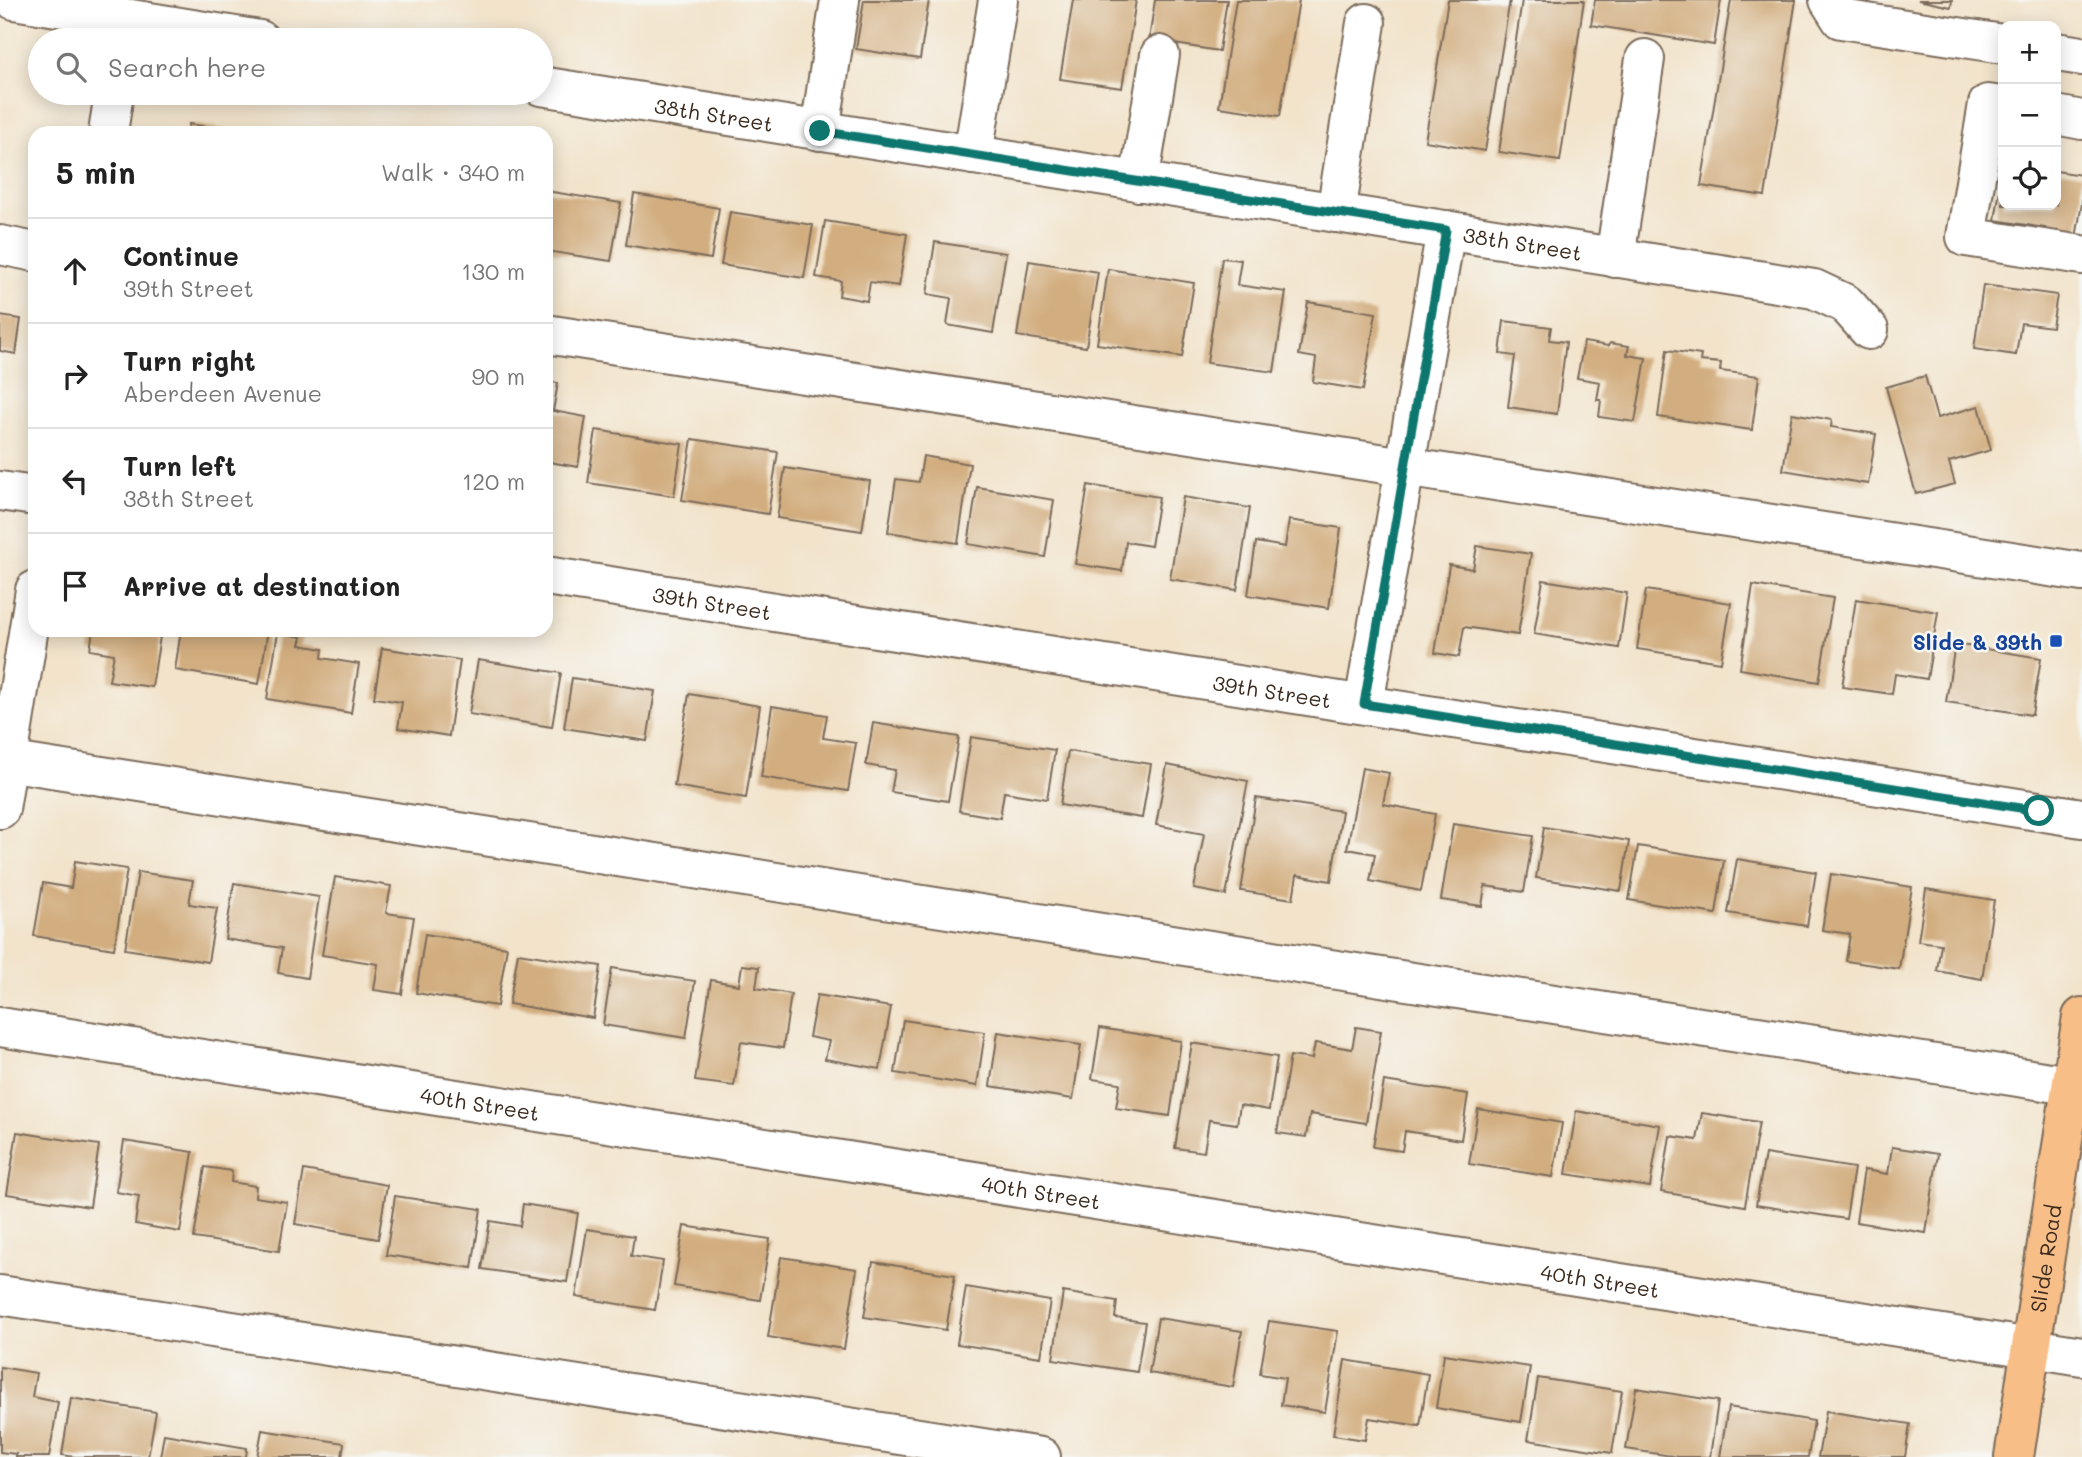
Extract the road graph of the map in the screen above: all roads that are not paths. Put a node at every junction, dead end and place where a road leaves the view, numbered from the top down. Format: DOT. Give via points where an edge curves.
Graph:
graph roads {
  1 [pos="14,0"];
  2 [pos="841,0"];
  3 [pos="998,0"];
  4 [pos="1829,0"];
  5 [pos="1366,23"];
  6 [pos="120,28"];
  7 [pos="1998,43"];
  8 [pos="2061,53"];
  9 [pos="1160,55"];
  10 [pos="2082,56"];
  11 [pos="1645,60"];
  12 [pos="553,88"];
  13 [pos="112,105"];
  14 [pos="1998,105"];
  15 [pos="2061,117"];
  16 [pos="2082,120"];
  17 [pos="109,126"];
  18 [pos="820,131"];
  19 [pos="973,155"];
  20 [pos="1139,182"];
  21 [pos="1336,213"];
  22 [pos="1446,230"];
  23 [pos="0,245"];
  24 [pos="28,251"];
  25 [pos="2082,255"];
  26 [pos="1615,258"];
  27 [pos="1869,330"];
  28 [pos="553,335"];
  29 [pos="1405,467"];
  30 [pos="0,491"];
  31 [pos="28,495"];
  32 [pos="2082,572"];
  33 [pos="553,577"];
  34 [pos="28,628"];
  35 [pos="1364,704"];
  36 [pos="4,760"];
  37 [pos="0,809"];
  38 [pos="2082,818"];
  39 [pos="2082,1017"];
  40 [pos="0,1027"];
  41 [pos="2077,1086"];
  42 [pos="0,1295"];
  43 [pos="2031,1348"];
  44 [pos="2082,1356"];
  45 [pos="1041,1457"];
  46 [pos="2014,1457"];
  1 -- 6 [label="street"];
  2 -- 18 [label="street"];
  3 -- 19 [label="street"];
  4 -- 7 [label="street" via="1841,19"];
  5 -- 21 [label="street"];
  8 -- 10 [label="street"];
  9 -- 20 [label="street"];
  11 -- 26 [label="street"];
  12 -- 18 [label="street, 38th Street"];
  13 -- 17 [label="street"];
  14 -- 25 [label="street" via="1988,104 1966,237"];
  15 -- 16 [label="street"];
  18 -- 19 [label="street, 38th Street"];
  19 -- 20 [label="street, 38th Street"];
  20 -- 21 [label="street, 38th Street"];
  21 -- 22 [label="street, 38th Street"];
  22 -- 26 [label="street, 38th Street"];
  22 -- 29 [label="street"];
  23 -- 24 [label="street"];
  26 -- 27 [label="street, 38th Street" via="1814,289 1846,304"];
  28 -- 29 [label="street"];
  29 -- 32 [label="street"];
  29 -- 35 [label="street"];
  30 -- 31 [label="street"];
  33 -- 35 [label="street, 39th Street"];
  34 -- 36 [label="street"];
  35 -- 38 [label="street, 39th Street"];
  36 -- 37 [label="street"];
  36 -- 41 [label="street"];
  39 -- 41 [label="main road, Slide Road"];
  40 -- 43 [label="street, 40th Street"];
  41 -- 43 [label="main road, Slide Road"];
  42 -- 45 [label="street"];
  43 -- 44 [label="street, 40th Street"];
  43 -- 46 [label="main road, Slide Road"];
}
